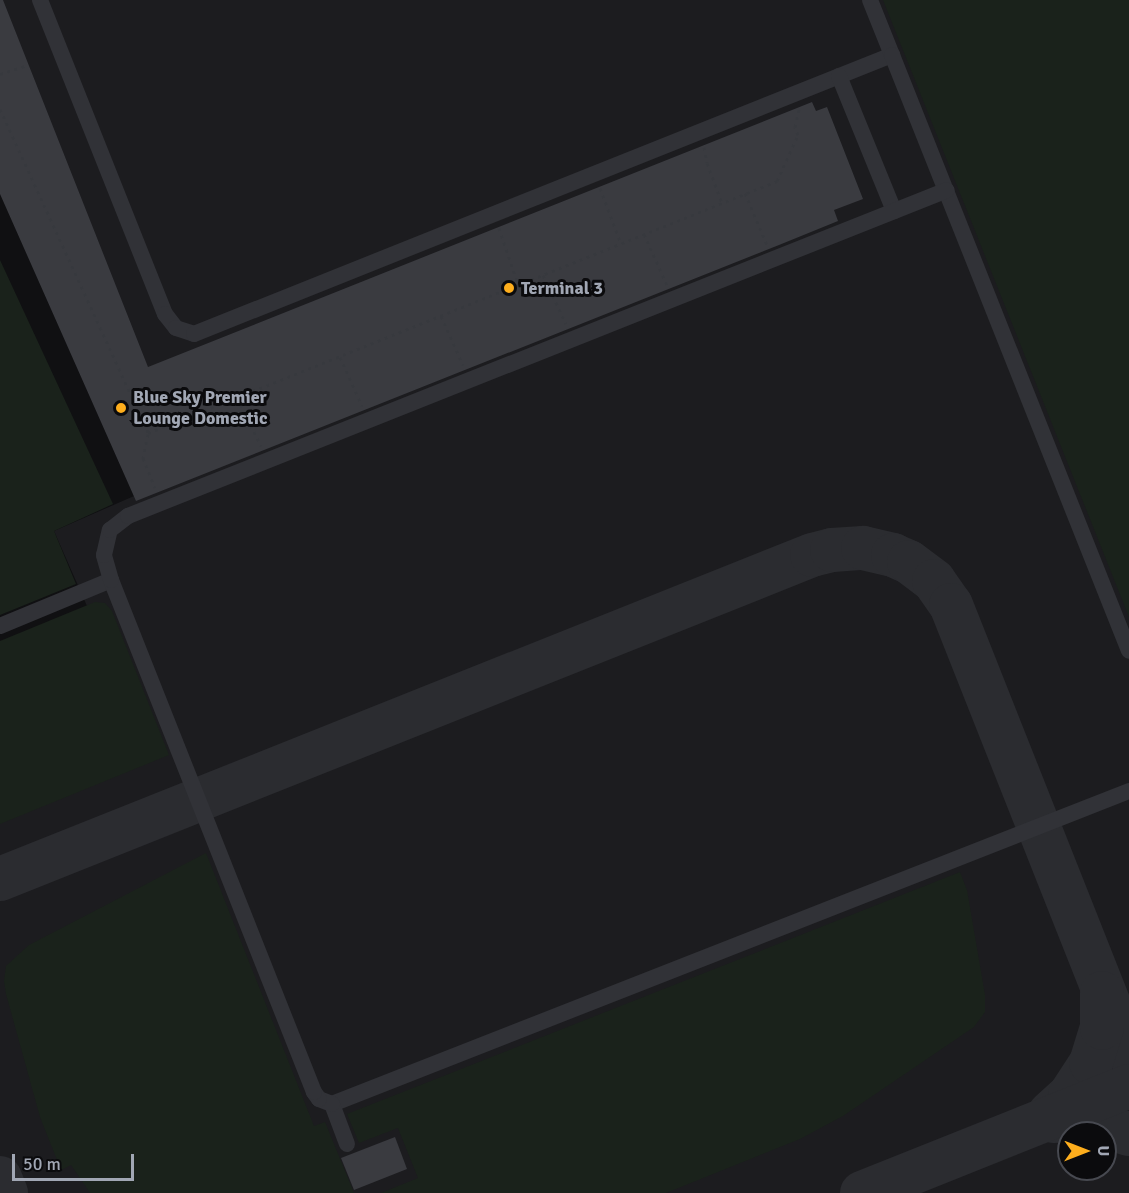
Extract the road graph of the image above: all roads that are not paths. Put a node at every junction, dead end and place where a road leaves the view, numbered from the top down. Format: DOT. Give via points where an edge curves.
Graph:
graph roads {
  1 [pos="40,0"];
  2 [pos="870,0"];
  3 [pos="892,55"];
  4 [pos="839,76"];
  5 [pos="947,190"];
  6 [pos="894,212"];
  7 [pos="111,580"];
  8 [pos="0,626"];
  9 [pos="1129,651"];
  10 [pos="1129,791"];
  11 [pos="332,1104"];
  12 [pos="347,1144"];
  1 -- 4 [label="lane" via="165,314 176,328 194,334"];
  2 -- 3 [label="lane"];
  3 -- 4 [label="lane"];
  3 -- 5 [label="lane"];
  4 -- 6 [label="lane"];
  5 -- 6 [label="lane"];
  5 -- 9 [label="lane"];
  6 -- 7 [label="lane" via="128,516 117,523 105,542 104,555"];
  7 -- 8 [label="lane"];
  7 -- 11 [label="lane" via="314,1092 319,1099"];
  10 -- 11 [label="lane"];
  11 -- 12 [label="lane"];
}
